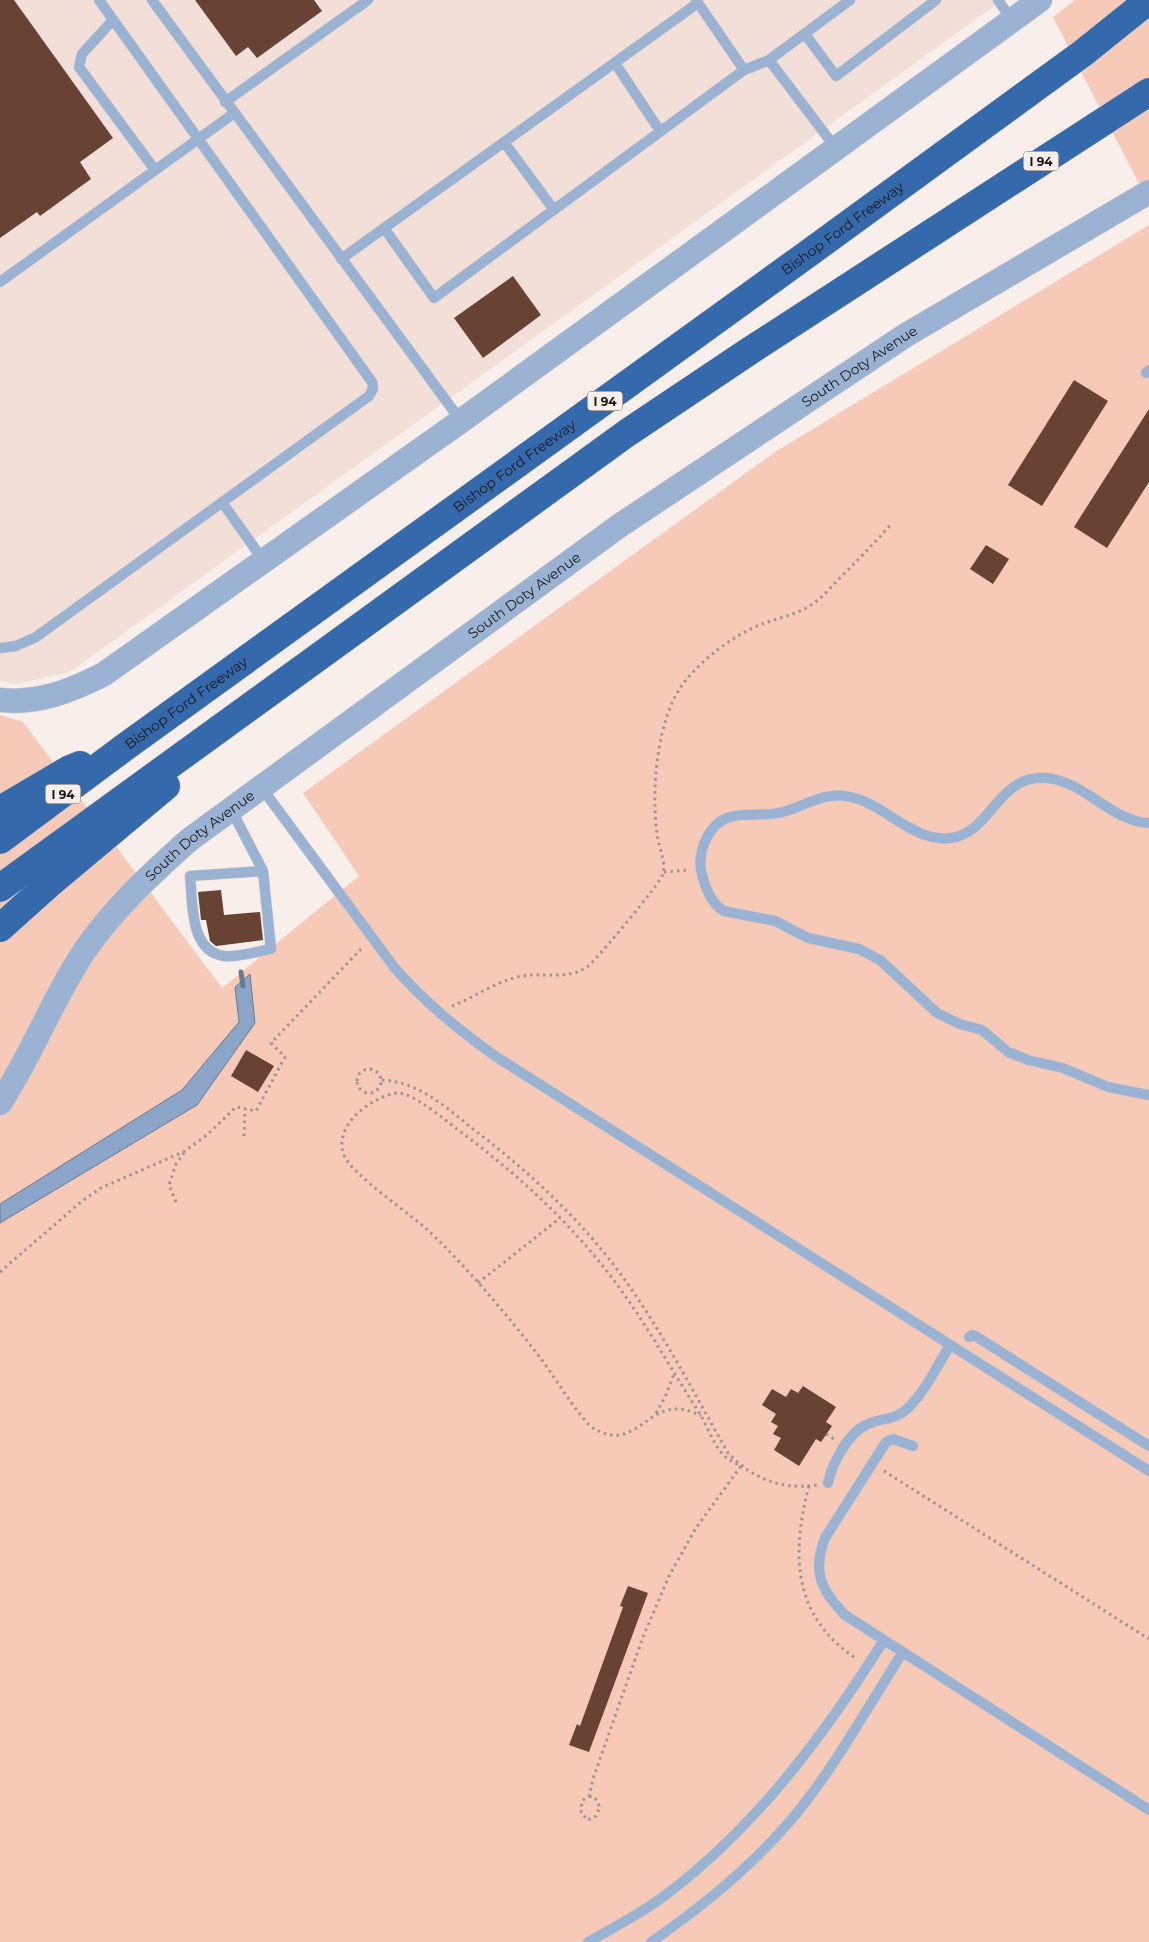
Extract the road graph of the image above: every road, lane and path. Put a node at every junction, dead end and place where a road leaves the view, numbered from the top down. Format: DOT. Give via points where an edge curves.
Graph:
graph roads {
  1 [pos="99,0"];
  2 [pos="152,0"];
  3 [pos="368,0"];
  4 [pos="850,0"];
  5 [pos="936,0"];
  6 [pos="998,0"];
  7 [pos="1040,0"];
  8 [pos="1149,0"];
  9 [pos="697,1"];
  10 [pos="1149,12"];
  11 [pos="113,20"];
  12 [pos="1012,20"];
  13 [pos="805,34"];
  14 [pos="1083,52"];
  15 [pos="769,60"];
  16 [pos="615,63"];
  17 [pos="744,70"];
  18 [pos="1149,92"];
  19 [pos="224,102"];
  20 [pos="1149,107"];
  21 [pos="1120,110"];
  22 [pos="233,114"];
  23 [pos="660,131"];
  24 [pos="199,138"];
  25 [pos="504,142"];
  26 [pos="835,147"];
  27 [pos="155,170"];
  28 [pos="1149,192"];
  29 [pos="554,210"];
  30 [pos="384,228"];
  31 [pos="341,259"];
  32 [pos="0,282"];
  33 [pos="461,421"];
  34 [pos="222,502"];
  35 [pos="890,524"];
  36 [pos="263,560"];
  37 [pos="0,648"];
  38 [pos="0,700"];
  39 [pos="251,705"];
  40 [pos="125,747"];
  41 [pos="261,786"];
  42 [pos="231,809"];
  43 [pos="0,810"];
  44 [pos="1149,824"];
  45 [pos="0,840"];
  46 [pos="701,870"];
  47 [pos="263,871"];
  48 [pos="664,872"];
  49 [pos="0,888"];
  50 [pos="0,928"];
  51 [pos="372,937"];
  52 [pos="437,1012"];
  53 [pos="382,1080"];
  54 [pos="1149,1095"];
  55 [pos="0,1103"];
  56 [pos="245,1109"];
  57 [pos="244,1136"];
  58 [pos="185,1151"];
  59 [pos="176,1202"];
  60 [pos="560,1218"];
  61 [pos="0,1272"];
  62 [pos="478,1283"];
  63 [pos="969,1337"];
  64 [pos="950,1345"];
  65 [pos="674,1374"];
  66 [pos="654,1415"];
  67 [pos="701,1416"];
  68 [pos="826,1434"];
  69 [pos="845,1446"];
  70 [pos="913,1446"];
  71 [pos="1149,1446"];
  72 [pos="872,1463"];
  73 [pos="741,1466"];
  74 [pos="1149,1471"];
  75 [pos="828,1483"];
  76 [pos="1149,1639"];
  77 [pos="884,1640"];
  78 [pos="903,1652"];
  79 [pos="589,1796"];
  80 [pos="1149,1810"];
  81 [pos="588,1942"];
  82 [pos="651,1942"];
  1 -- 11 [label="lane"];
  2 -- 19 [label="lane"];
  3 -- 19 [label="lane"];
  4 -- 13 [label="lane"];
  5 -- 13 [label="lane" via="836,76"];
  6 -- 12 [label="lane"];
  7 -- 12 [label="street"];
  8 -- 14 [label="highway, Bishop Ford Freeway / I 94"];
  9 -- 16 [label="lane"];
  9 -- 17 [label="lane"];
  10 -- 14 [label="highway"];
  11 -- 24 [label="lane"];
  11 -- 27 [label="lane" via="82,54 79,67"];
  12 -- 26 [label="street"];
  13 -- 15 [label="lane"];
  14 -- 40 [label="highway, Bishop Ford Freeway / I 94"];
  15 -- 17 [label="lane"];
  15 -- 26 [label="lane"];
  16 -- 23 [label="lane"];
  16 -- 25 [label="lane"];
  17 -- 23 [label="lane"];
  18 -- 21 [label="highway, I 94"];
  19 -- 22 [label="lane"];
  20 -- 21 [label="highway"];
  21 -- 39 [label="highway, I 94" via="627,434"];
  22 -- 24 [label="lane"];
  22 -- 31 [label="lane"];
  23 -- 29 [label="lane"];
  24 -- 27 [label="lane"];
  24 -- 34 [label="lane" via="373,385 368,396"];
  25 -- 29 [label="lane"];
  25 -- 30 [label="lane"];
  26 -- 33 [label="street"];
  27 -- 32 [label="lane"];
  28 -- 41 [label="street, South Doty Avenue" via="906,335 627,520"];
  29 -- 30 [label="lane" via="434,298"];
  30 -- 31 [label="lane"];
  31 -- 33 [label="lane"];
  33 -- 36 [label="street"];
  34 -- 36 [label="lane"];
  34 -- 37 [label="lane" via="36,637 16,646"];
  35 -- 48 [label="path" via="868,551 812,605 748,630 732,640 704,662 676,694 665,726 656,777 656,820"];
  36 -- 38 [label="street" via="104,674 64,693"];
  39 -- 49 [label="highway, I 94"];
  39 -- 50 [label="highway" via="149,802"];
  40 -- 43 [label="highway" via="68,770"];
  40 -- 45 [label="highway, Bishop Ford Freeway / I 94"];
  41 -- 42 [label="street, South Doty Avenue"];
  41 -- 51 [label="lane"];
  42 -- 47 [label="lane"];
  42 -- 55 [label="street, South Doty Avenue" via="189,840 136,888 111,916 64,985"];
  44 -- 46 [label="lane" via="1129,819 1069,784 1047,778 1034,778 1011,788 975,828 952,838 928,836 865,801 840,794 829,795 778,813 730,817 720,822 707,837"];
  46 -- 48 [label="path"];
  46 -- 54 [label="lane" via="712,900 724,911 775,921 808,938 859,949 880,960 937,1013 982,1030 1008,1052 1063,1068 1094,1083"];
  47 -- 47 [label="lane" via="271,950 224,956 209,949 201,941 195,924 190,876"];
  48 -- 52 [label="path" via="605,950 586,967 565,976 515,977"];
  51 -- 52 [label="lane" via="406,981"];
  51 -- 56 [label="path" via="271,1043 285,1057 256,1111"];
  52 -- 64 [label="lane" via="495,1056"];
  53 -- 53 [label="path" via="372,1069 362,1071 357,1079 360,1089 370,1093 380,1088"];
  53 -- 73 [label="path" via="412,1085 431,1096 502,1151 580,1225 636,1295 728,1453"];
  56 -- 57 [label="path"];
  56 -- 58 [label="path" via="236,1107"];
  58 -- 59 [label="path" via="170,1178"];
  58 -- 61 [label="path" via="101,1188"];
  60 -- 62 [label="path"];
  60 -- 62 [label="path" via="479,1145 413,1099 403,1094 390,1095 358,1112 343,1137 342,1149 347,1161 357,1173 430,1232"];
  60 -- 65 [label="path" via="624,1294"];
  62 -- 66 [label="path" via="535,1351 590,1426 602,1433 623,1434 639,1428"];
  63 -- 71 [label="lane" via="977,1337"];
  64 -- 69 [label="lane" via="906,1411 864,1426"];
  64 -- 74 [label="lane"];
  65 -- 66 [label="path"];
  65 -- 67 [label="path"];
  66 -- 67 [label="path" via="678,1408"];
  67 -- 73 [label="path" via="721,1452 728,1460"];
  68 -- 69 [label="path"];
  69 -- 75 [label="lane"];
  70 -- 72 [label="lane" via="893,1439 886,1442"];
  72 -- 76 [label="path"];
  72 -- 77 [label="lane" via="825,1538 820,1552 819,1574 828,1595 845,1615"];
  73 -- 75 [label="path" via="760,1478 788,1487"];
  73 -- 79 [label="path" via="696,1528 670,1576 644,1637"];
  77 -- 78 [label="lane"];
  77 -- 81 [label="lane" via="821,1734 746,1826 662,1898"];
  78 -- 80 [label="lane"];
  78 -- 82 [label="lane" via="822,1780 791,1820 726,1886"];
  79 -- 79 [label="path" via="580,1807 588,1820 596,1816 600,1807 595,1798"];
}
